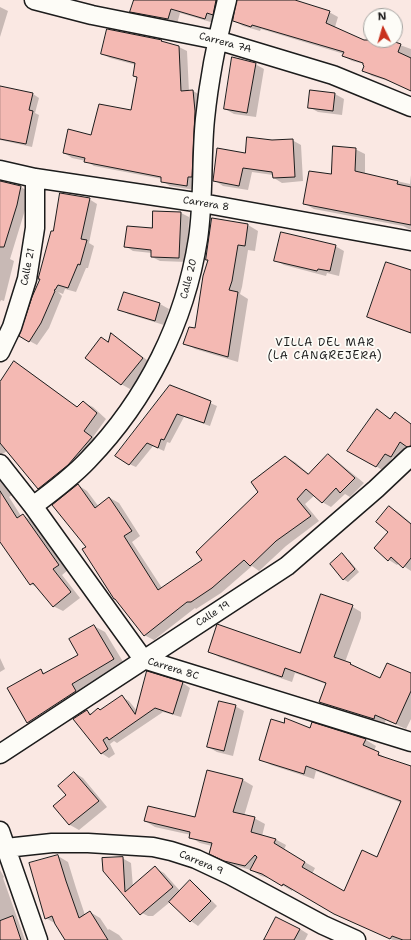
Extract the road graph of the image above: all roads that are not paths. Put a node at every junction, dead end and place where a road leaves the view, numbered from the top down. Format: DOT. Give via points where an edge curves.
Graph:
graph roads {
  1 [pos="34,0"];
  2 [pos="227,0"];
  3 [pos="217,40"];
  4 [pos="411,107"];
  5 [pos="0,170"];
  6 [pos="35,178"];
  7 [pos="202,203"];
  8 [pos="411,241"];
  9 [pos="0,352"];
  10 [pos="411,456"];
  11 [pos="0,464"];
  12 [pos="33,506"];
  13 [pos="143,660"];
  14 [pos="411,742"];
  15 [pos="0,754"];
  16 [pos="3,840"];
  17 [pos="38,940"];
  18 [pos="356,940"];
  1 -- 3 [label="street, Carrera 7A" via="92,15"];
  2 -- 3 [label="street, Calle 20"];
  3 -- 4 [label="street, Carrera 7A" via="333,75"];
  3 -- 7 [label="street, Calle 20" via="205,119"];
  5 -- 6 [label="street, Carrera 8"];
  6 -- 7 [label="street, Carrera 8"];
  6 -- 9 [label="street, Calle 21" via="35,228 27,279 12,327"];
  7 -- 8 [label="street, Carrera 8"];
  7 -- 12 [label="street, Calle 20" via="194,260 182,308 153,374 134,404 88,460"];
  10 -- 13 [label="street, Calle 19" via="287,566"];
  11 -- 12 [label="street, Carrera 8C"];
  12 -- 13 [label="street, Carrera 8C"];
  13 -- 14 [label="street, Carrera 8C"];
  13 -- 15 [label="street, Calle 19"];
  16 -- 17 [label="street, Carrera 9"];
  16 -- 18 [label="street, Carrera 9" via="153,847 171,851 196,859 230,875 323,926"];
}
